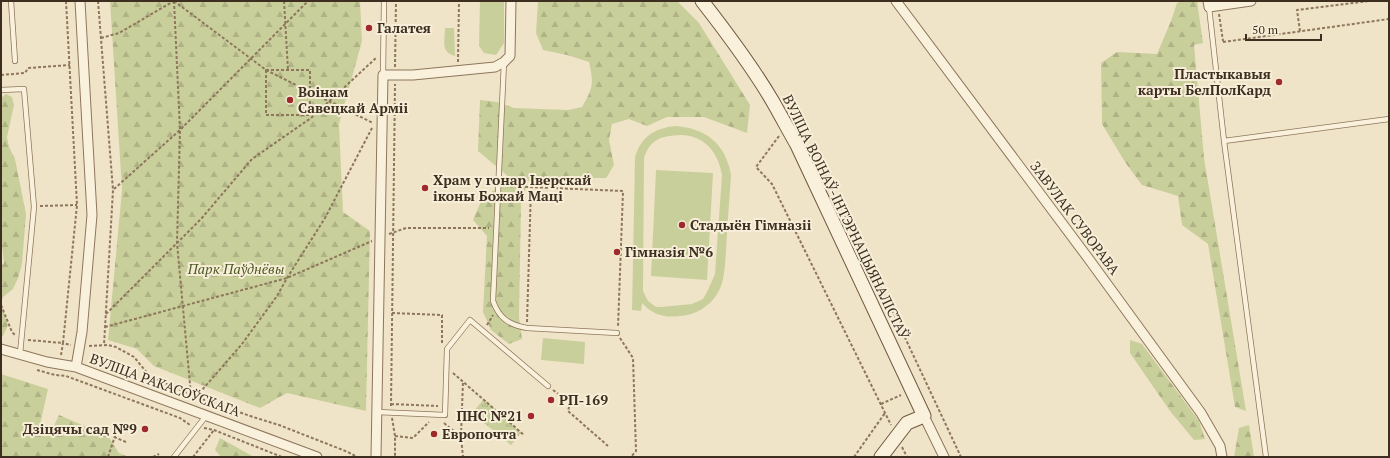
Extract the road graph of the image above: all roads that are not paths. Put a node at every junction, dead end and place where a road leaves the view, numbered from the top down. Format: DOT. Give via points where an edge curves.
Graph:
graph roads {
  1 [pos="11,1"];
  2 [pos="80,1"];
  3 [pos="384,1"];
  4 [pos="511,1"];
  5 [pos="702,1"];
  6 [pos="896,1"];
  7 [pos="1251,1"];
  8 [pos="1211,4"];
  9 [pos="16,61"];
  10 [pos="504,62"];
  11 [pos="383,76"];
  12 [pos="1,90"];
  13 [pos="1389,119"];
  14 [pos="1224,140"];
  15 [pos="617,334"];
  16 [pos="1,349"];
  17 [pos="20,354"];
  18 [pos="76,367"];
  19 [pos="548,386"];
  20 [pos="378,412"];
  21 [pos="206,415"];
  22 [pos="924,416"];
  23 [pos="174,457"];
  24 [pos="314,457"];
  25 [pos="376,457"];
  26 [pos="881,457"];
  27 [pos="944,457"];
  28 [pos="1222,457"];
  29 [pos="1266,457"];
  1 -- 9 [label="lane"];
  2 -- 18 [label="street" via="92,215"];
  3 -- 11 [label="lane"];
  4 -- 10 [label="street" via="510,56"];
  5 -- 22 [label="street, ВУЛІЦА ВОІНАЎ-ІНТЭРНАЦЫЯНАЛІСТАЎ" via="739,49 773,101 823,199"];
  6 -- 28 [label="street, ЗАВУЛАК СУВОРАВА" via="1201,413 1220,446"];
  7 -- 8 [label="street"];
  8 -- 14 [label="lane" via="1212,43"];
  10 -- 11 [label="street" via="494,67"];
  10 -- 15 [label="lane" via="493,301 496,310 515,326"];
  11 -- 20 [label="street"];
  12 -- 17 [label="lane" via="24,90 34,207"];
  13 -- 14 [label="lane"];
  14 -- 29 [label="lane"];
  16 -- 17 [label="street, ВУЛІЦА РАКАСОЎСКАГА"];
  17 -- 18 [label="street, ВУЛІЦА РАКАСОЎСКАГА"];
  18 -- 21 [label="street, ВУЛІЦА РАКАСОЎСКАГА"];
  19 -- 20 [label="lane" via="470,320 447,349 445,415 392,415"];
  20 -- 25 [label="street"];
  21 -- 23 [label="lane"];
  21 -- 24 [label="street, ВУЛІЦА РАКАСОЎСКАГА"];
  22 -- 26 [label="street" via="906,423"];
  22 -- 27 [label="street, ВУЛІЦА ВОІНАЎ-ІНТЭРНАЦЫЯНАЛІСТАЎ"];
}
